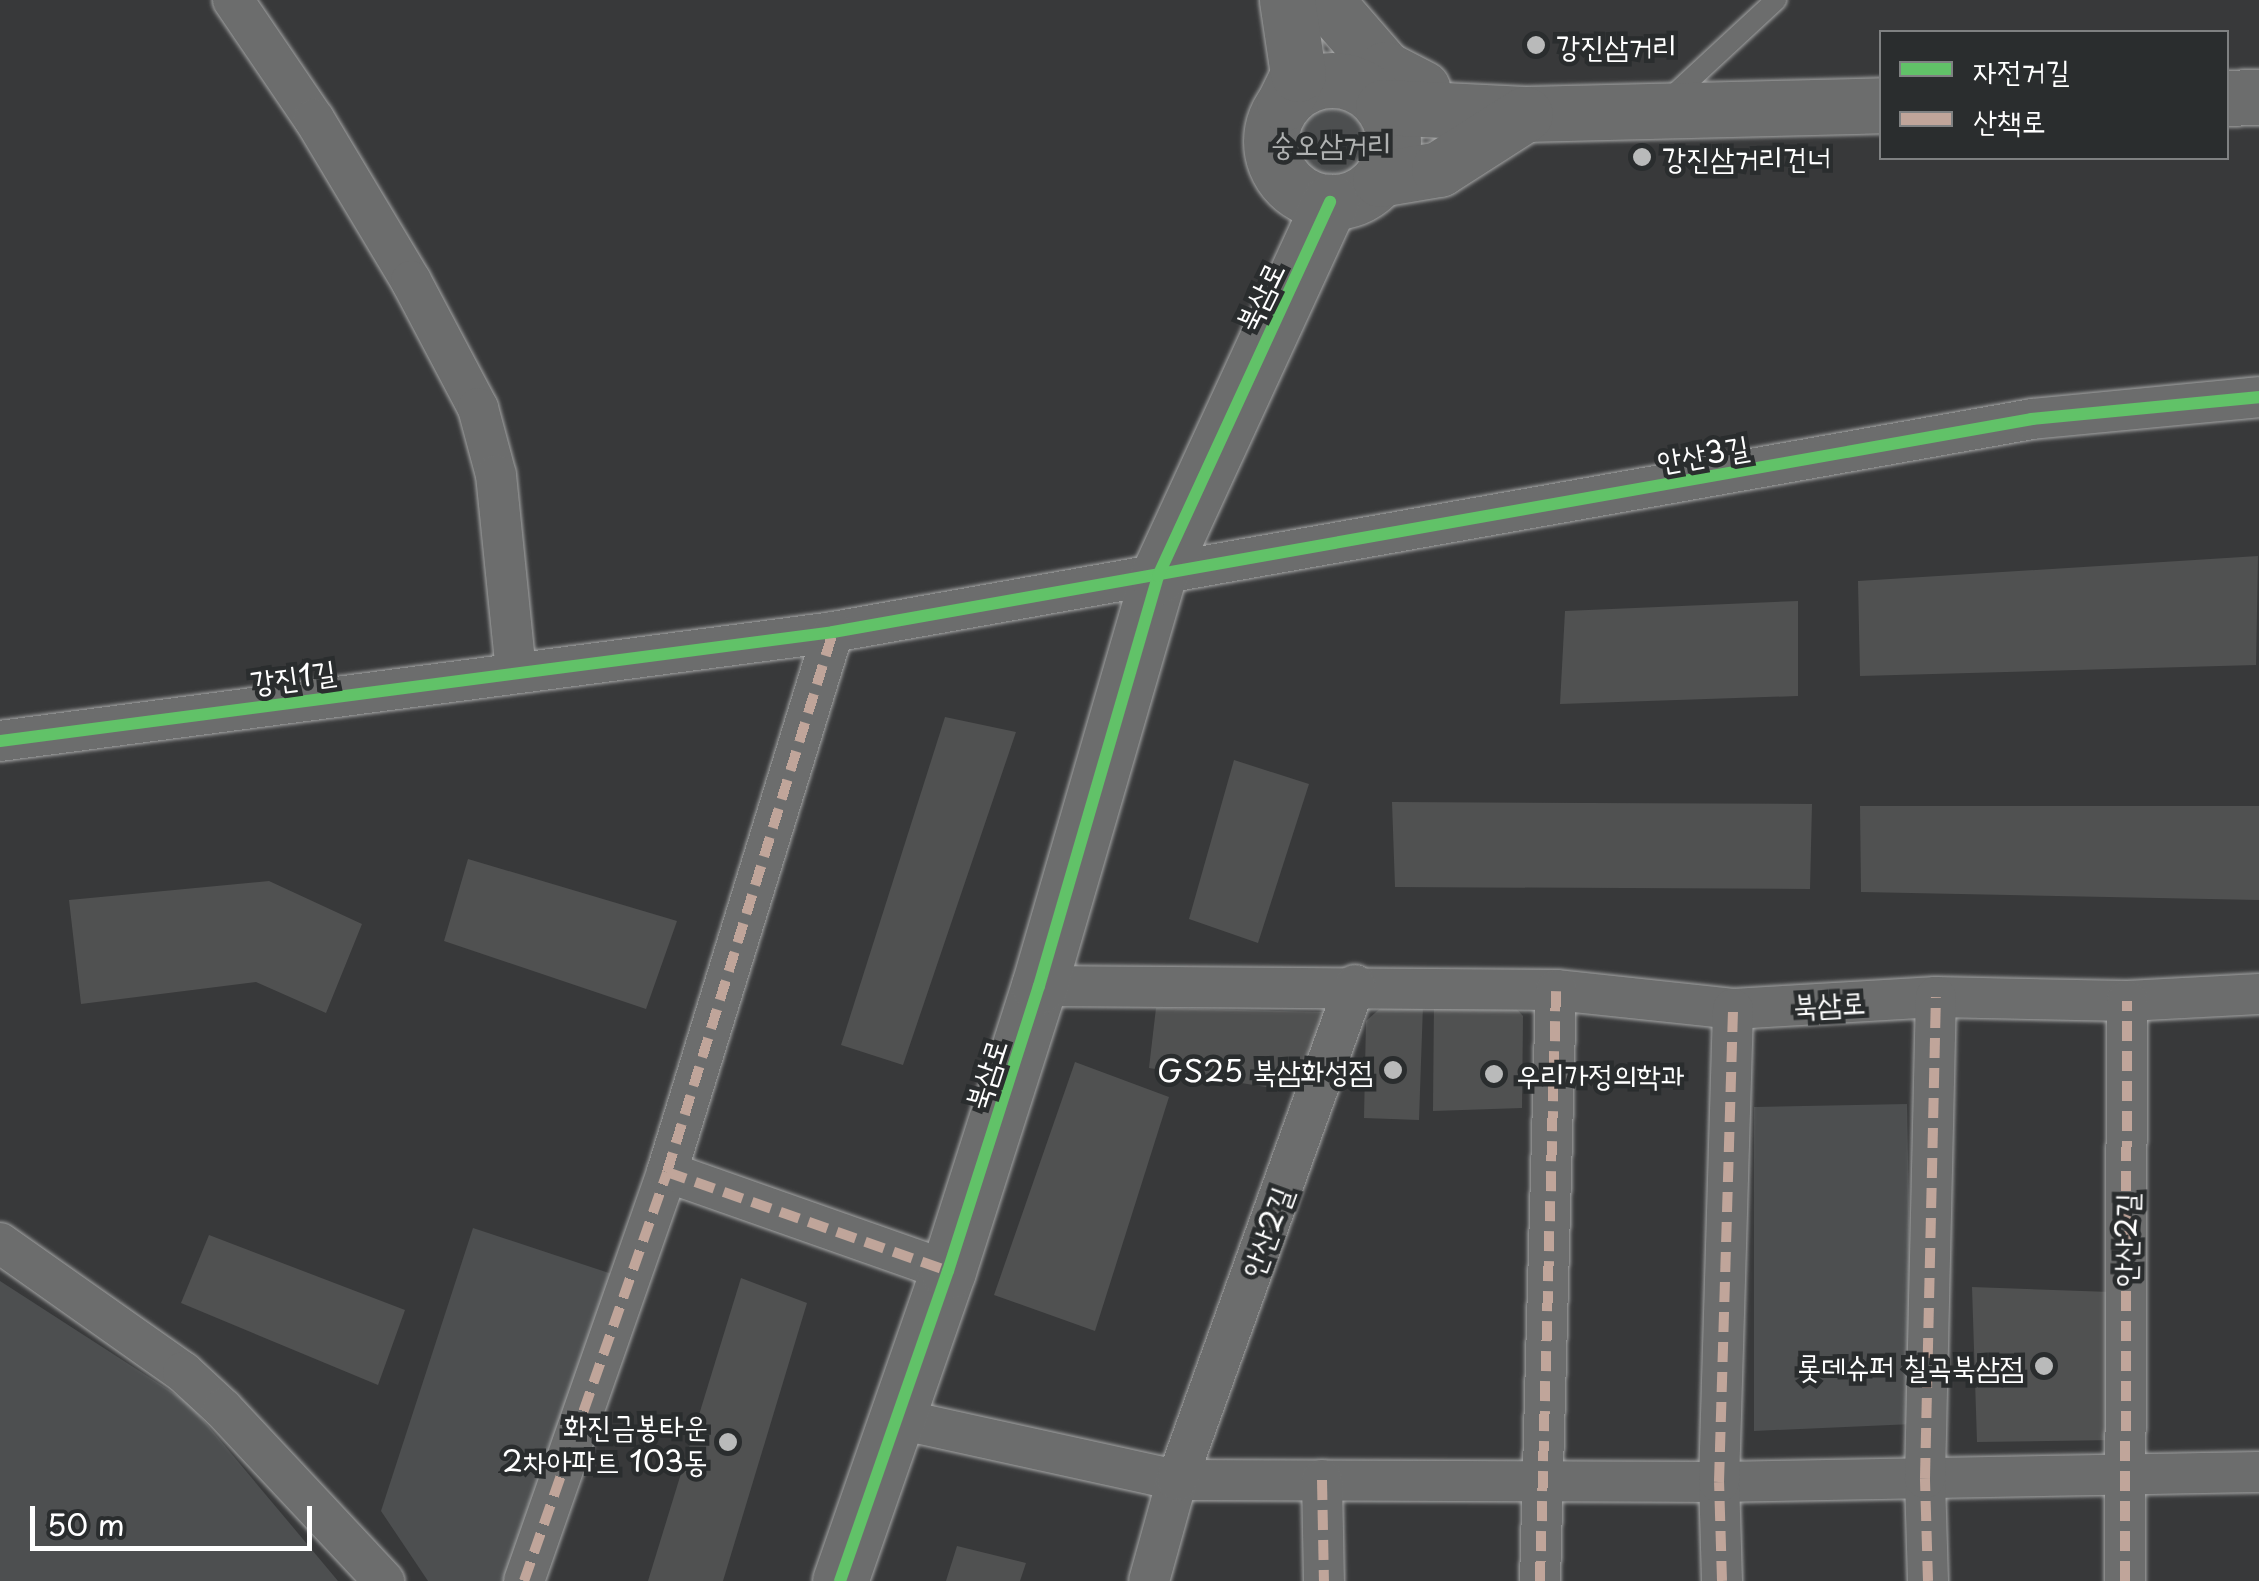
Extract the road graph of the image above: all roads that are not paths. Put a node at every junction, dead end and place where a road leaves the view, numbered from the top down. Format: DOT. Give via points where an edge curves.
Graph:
graph roads {
  1 [pos="232,0"];
  2 [pos="1288,0"];
  3 [pos="1314,0"];
  4 [pos="1325,0"];
  5 [pos="1776,0"];
  6 [pos="1368,95"];
  7 [pos="2259,97"];
  8 [pos="2229,98"];
  9 [pos="1284,103"];
  10 [pos="1879,105"];
  11 [pos="1658,109"];
  12 [pos="1525,114"];
  13 [pos="1281,175"];
  14 [pos="1380,179"];
  15 [pos="1330,202"];
  16 [pos="1289,289"];
  17 [pos="2259,397"];
  18 [pos="1158,576"];
  19 [pos="832,632"];
  20 [pos="516,671"];
  21 [pos="0,740"];
  22 [pos="1355,985"];
  23 [pos="1039,986"];
  24 [pos="1556,990"];
  25 [pos="2259,994"];
  26 [pos="1936,997"];
  27 [pos="2127,1001"];
  28 [pos="1732,1009"];
  29 [pos="667,1172"];
  30 [pos="0,1243"];
  31 [pos="948,1271"];
  32 [pos="894,1418"];
  33 [pos="2259,1472"];
  34 [pos="1925,1478"];
  35 [pos="2122,1478"];
  36 [pos="1543,1479"];
  37 [pos="1176,1480"];
  38 [pos="1322,1480"];
  39 [pos="1719,1482"];
  40 [pos="384,1581"];
  41 [pos="524,1581"];
  42 [pos="840,1581"];
  43 [pos="1149,1581"];
  44 [pos="1324,1581"];
  45 [pos="1540,1581"];
  46 [pos="1722,1581"];
  47 [pos="1928,1581"];
  48 [pos="2125,1581"];
  1 -- 20 [label="street" via="392,248 478,408 496,475"];
  2 -- 9 [label="street" via="1298,74"];
  3 -- 6 [label="street" via="1332,58"];
  4 -- 12 [label="street" via="1365,50 1406,84 1462,90"];
  5 -- 11 [label="lane"];
  6 -- 9 [label="street" via="1316,82"];
  6 -- 12 [label="street"];
  6 -- 14 [label="street" via="1391,124 1393,144"];
  7 -- 8 [label="street"];
  9 -- 13 [label="street" via="1270,138"];
  10 -- 11 [label="street"];
  11 -- 12 [label="street"];
  12 -- 14 [label="street" via="1440,169"];
  13 -- 15 [label="street" via="1311,198"];
  13 -- 16 [label="street" via="1296,249"];
  14 -- 15 [label="street" via="1366,192"];
  15 -- 16 [label="street, 북삼로"];
  16 -- 18 [label="street, 북삼로"];
  17 -- 18 [label="street, 안산3길" via="2032,419"];
  18 -- 19 [label="street"];
  18 -- 23 [label="street, 북삼로"];
  19 -- 20 [label="street, 강진1길"];
  19 -- 29 [label="street"];
  20 -- 21 [label="street, 강진1길"];
  22 -- 23 [label="street, 북삼로"];
  22 -- 24 [label="street, 북삼로"];
  22 -- 37 [label="street, 안산2길"];
  23 -- 31 [label="street, 북삼로"];
  24 -- 28 [label="street, 북삼로"];
  24 -- 36 [label="street"];
  25 -- 27 [label="street, 북삼로"];
  26 -- 27 [label="street, 북삼로"];
  26 -- 28 [label="street, 북삼로"];
  26 -- 34 [label="street"];
  27 -- 35 [label="street, 안산2길"];
  28 -- 39 [label="street"];
  29 -- 31 [label="street"];
  29 -- 41 [label="street"];
  30 -- 40 [label="street" via="183,1372"];
  31 -- 32 [label="street, 북삼로"];
  32 -- 37 [label="street"];
  32 -- 42 [label="street, 북삼로"];
  33 -- 35 [label="street"];
  34 -- 35 [label="street"];
  34 -- 39 [label="street"];
  34 -- 47 [label="street"];
  35 -- 48 [label="street, 안산2길"];
  36 -- 38 [label="street"];
  36 -- 39 [label="street"];
  36 -- 45 [label="street"];
  37 -- 38 [label="street"];
  37 -- 43 [label="street, 안산2길"];
  38 -- 44 [label="street"];
  39 -- 46 [label="street"];
}
